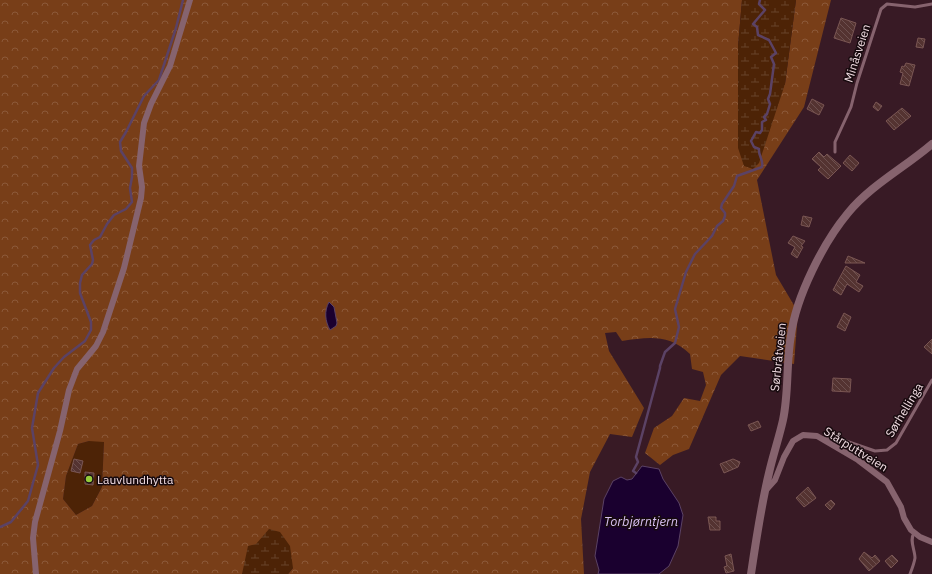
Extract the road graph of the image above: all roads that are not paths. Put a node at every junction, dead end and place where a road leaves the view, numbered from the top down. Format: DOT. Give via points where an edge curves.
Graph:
graph roads {
  1 [pos="190,0"];
  2 [pos="932,4"];
  3 [pos="932,144"];
  4 [pos="835,152"];
  5 [pos="932,380"];
  6 [pos="821,438"];
  7 [pos="766,490"];
  8 [pos="914,533"];
  9 [pos="932,542"];
  10 [pos="36,574"];
  11 [pos="751,574"];
  12 [pos="910,574"];
  1 -- 10 [label="street" via="170,66 144,123 139,166 142,198 124,268 103,332 96,346 78,369 69,390 35,522 33,538"];
  2 -- 4 [label="lane, Minåsveien" via="915,7 887,4 883,7 851,107 835,142"];
  3 -- 7 [label="street, Sørbråtveien" via="856,204 833,234 812,272 795,313 785,408"];
  5 -- 6 [label="lane, Sørhellinga" via="900,439 887,450 876,451 843,440"];
  6 -- 7 [label="street, Stårputtveien" via="803,435 793,441 775,480"];
  6 -- 8 [label="street, Stårputtveien" via="858,460 887,482"];
  7 -- 11 [label="street, Sørbråtveien"];
  8 -- 9 [label="street"];
  8 -- 12 [label="lane" via="912,537 915,559"];
}
